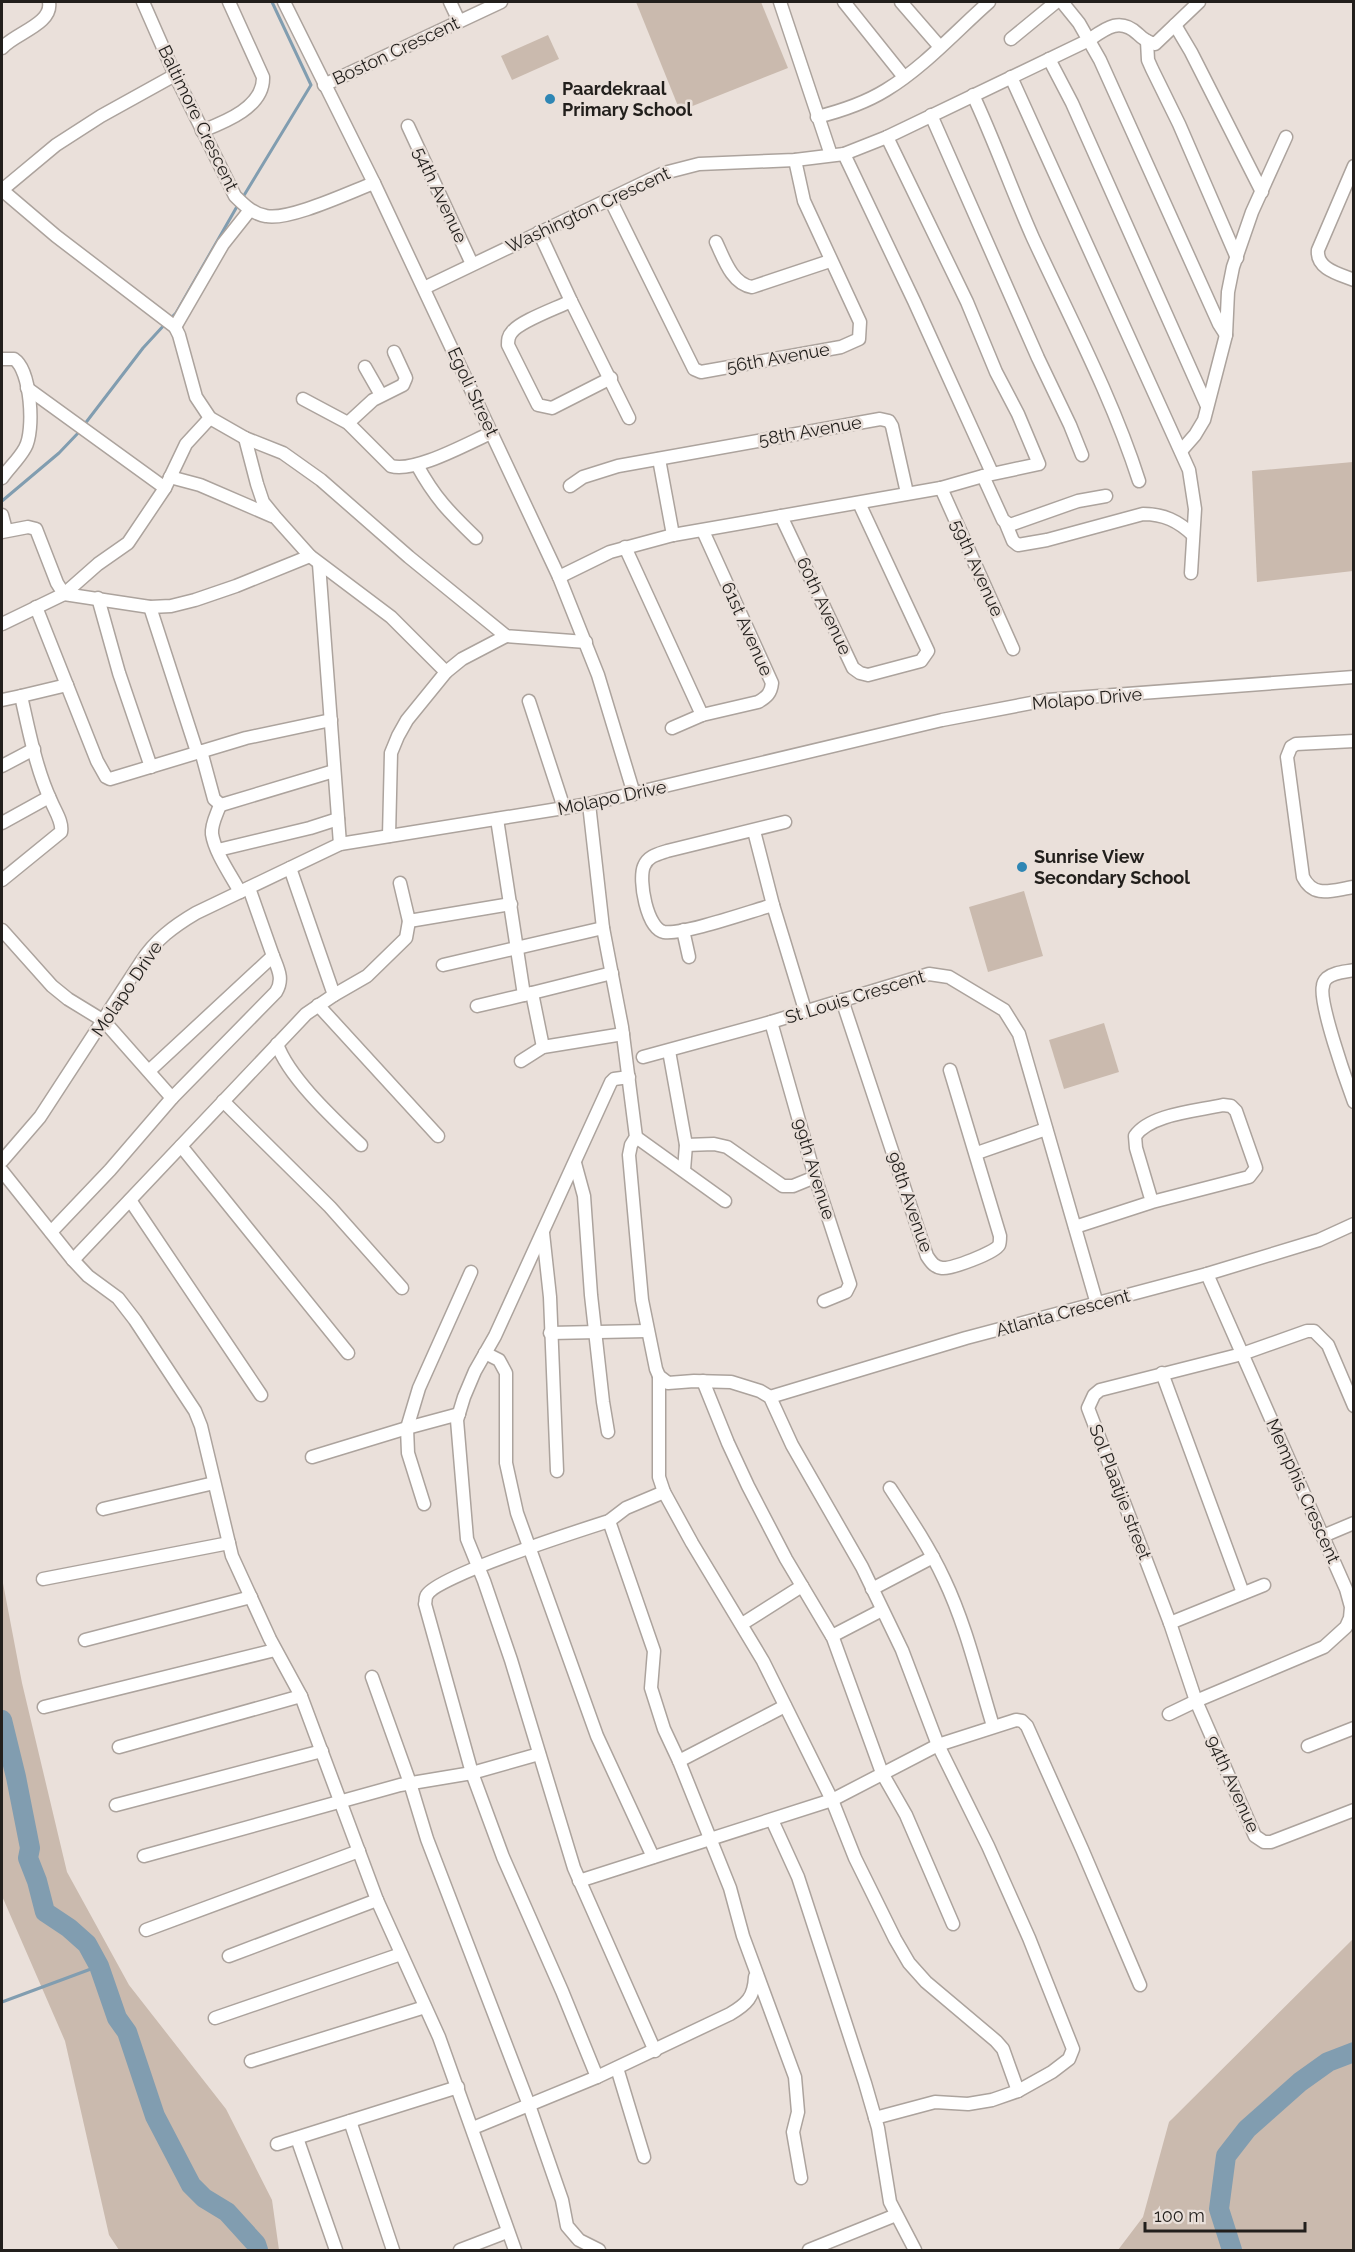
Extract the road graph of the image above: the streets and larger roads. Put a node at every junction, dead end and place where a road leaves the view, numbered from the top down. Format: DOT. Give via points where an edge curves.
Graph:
graph roads {
  1 [pos="49,2"];
  2 [pos="143,2"];
  3 [pos="229,2"];
  4 [pos="284,2"];
  5 [pos="450,2"];
  6 [pos="501,2"];
  7 [pos="780,2"];
  8 [pos="844,2"];
  9 [pos="901,2"];
  10 [pos="989,2"];
  11 [pos="1056,2"];
  12 [pos="1062,2"];
  13 [pos="1198,2"];
  14 [pos="459,21"];
  15 [pos="1175,25"];
  16 [pos="1011,39"];
  17 [pos="1089,40"];
  18 [pos="1147,41"];
  19 [pos="3,44"];
  20 [pos="940,47"];
  21 [pos="1049,59"];
  22 [pos="175,75"];
  23 [pos="904,77"];
  24 [pos="1011,77"];
  25 [pos="324,85"];
  26 [pos="973,95"];
  27 [pos="931,115"];
  28 [pos="817,117"];
  29 [pos="408,126"];
  30 [pos="202,131"];
  31 [pos="887,137"];
  32 [pos="1286,137"];
  33 [pos="844,154"];
  34 [pos="831,155"];
  35 [pos="795,160"];
  36 [pos="1353,166"];
  37 [pos="374,183"];
  38 [pos="2,190"];
  39 [pos="1262,192"];
  40 [pos="610,199"];
  41 [pos="248,208"];
  42 [pos="539,232"];
  43 [pos="716,242"];
  44 [pos="1237,258"];
  45 [pos="830,261"];
  46 [pos="472,264"];
  47 [pos="1353,280"];
  48 [pos="424,288"];
  49 [pos="571,301"];
  50 [pos="170,324"];
  51 [pos="1226,335"];
  52 [pos="394,352"];
  53 [pos="2,359"];
  54 [pos="365,367"];
  55 [pos="611,378"];
  56 [pos="27,388"];
  57 [pos="381,395"];
  58 [pos="303,399"];
  59 [pos="1207,406"];
  60 [pos="210,418"];
  61 [pos="629,418"];
  62 [pos="348,423"];
  63 [pos="491,433"];
  64 [pos="245,438"];
  65 [pos="1181,451"];
  66 [pos="1082,454"];
  67 [pos="659,459"];
  68 [pos="417,465"];
  69 [pos="987,475"];
  70 [pos="2,478"];
  71 [pos="1139,481"];
  72 [pos="168,482"];
  73 [pos="570,486"];
  74 [pos="941,488"];
  75 [pos="907,493"];
  76 [pos="1106,496"];
  77 [pos="859,503"];
  78 [pos="2,515"];
  79 [pos="781,516"];
  80 [pos="276,518"];
  81 [pos="1006,524"];
  82 [pos="4,531"];
  83 [pos="703,531"];
  84 [pos="674,535"];
  85 [pos="1193,535"];
  86 [pos="476,538"];
  87 [pos="625,547"];
  88 [pos="315,560"];
  89 [pos="1191,573"];
  90 [pos="559,577"];
  91 [pos="64,594"];
  92 [pos="98,598"];
  93 [pos="36,607"];
  94 [pos="150,607"];
  95 [pos="2,624"];
  96 [pos="506,636"];
  97 [pos="586,642"];
  98 [pos="1013,649"];
  99 [pos="446,672"];
  100 [pos="1353,676"];
  101 [pos="67,685"];
  102 [pos="21,696"];
  103 [pos="2,700"];
  104 [pos="529,701"];
  105 [pos="702,715"];
  106 [pos="331,720"];
  107 [pos="672,728"];
  108 [pos="1353,741"];
  109 [pos="33,749"];
  110 [pos="199,752"];
  111 [pos="2,766"];
  112 [pos="151,767"];
  113 [pos="334,771"];
  114 [pos="634,794"];
  115 [pos="49,797"];
  116 [pos="589,804"];
  117 [pos="220,805"];
  118 [pos="564,808"];
  119 [pos="338,819"];
  120 [pos="498,819"];
  121 [pos="2,822"];
  122 [pos="784,822"];
  123 [pos="754,831"];
  124 [pos="389,836"];
  125 [pos="340,844"];
  126 [pos="218,850"];
  127 [pos="290,868"];
  128 [pos="2,880"];
  129 [pos="400,883"];
  130 [pos="1353,887"];
  131 [pos="244,890"];
  132 [pos="511,904"];
  133 [pos="773,905"];
  134 [pos="409,921"];
  135 [pos="603,928"];
  136 [pos="2,930"];
  137 [pos="683,930"];
  138 [pos="518,947"];
  139 [pos="273,956"];
  140 [pos="689,957"];
  141 [pos="443,965"];
  142 [pos="1353,970"];
  143 [pos="612,973"];
  144 [pos="528,994"];
  145 [pos="334,995"];
  146 [pos="842,1000"];
  147 [pos="318,1005"];
  148 [pos="477,1006"];
  149 [pos="805,1010"];
  150 [pos="104,1021"];
  151 [pos="771,1022"];
  152 [pos="623,1034"];
  153 [pos="277,1044"];
  154 [pos="543,1047"];
  155 [pos="669,1051"];
  156 [pos="643,1056"];
  157 [pos="520,1061"];
  158 [pos="1348,1068"];
  159 [pos="950,1070"];
  160 [pos="149,1071"];
  161 [pos="629,1077"];
  162 [pos="172,1098"];
  163 [pos="223,1101"];
  164 [pos="1353,1102"];
  165 [pos="1046,1129"];
  166 [pos="438,1136"];
  167 [pos="636,1137"];
  168 [pos="361,1145"];
  169 [pos="686,1145"];
  170 [pos="181,1146"];
  171 [pos="977,1153"];
  172 [pos="2,1161"];
  173 [pos="574,1162"];
  174 [pos="2,1170"];
  175 [pos="684,1170"];
  176 [pos="815,1177"];
  177 [pos="130,1200"];
  178 [pos="726,1201"];
  179 [pos="1152,1203"];
  180 [pos="1351,1225"];
  181 [pos="1075,1227"];
  182 [pos="51,1232"];
  183 [pos="543,1233"];
  184 [pos="73,1260"];
  185 [pos="471,1272"];
  186 [pos="1207,1274"];
  187 [pos="402,1288"];
  188 [pos="824,1301"];
  189 [pos="1097,1305"];
  190 [pos="647,1331"];
  191 [pos="595,1332"];
  192 [pos="550,1333"];
  193 [pos="348,1353"];
  194 [pos="485,1353"];
  195 [pos="1242,1354"];
  196 [pos="1162,1373"];
  197 [pos="659,1376"];
  198 [pos="703,1381"];
  199 [pos="261,1395"];
  200 [pos="770,1397"];
  201 [pos="1353,1406"];
  202 [pos="459,1414"];
  203 [pos="407,1428"];
  204 [pos="608,1432"];
  205 [pos="312,1457"];
  206 [pos="557,1471"];
  207 [pos="214,1483"];
  208 [pos="890,1488"];
  209 [pos="664,1492"];
  210 [pos="424,1504"];
  211 [pos="104,1509"];
  212 [pos="609,1521"];
  213 [pos="1353,1523"];
  214 [pos="1323,1536"];
  215 [pos="229,1543"];
  216 [pos="530,1548"];
  217 [pos="933,1557"];
  218 [pos="478,1567"];
  219 [pos="43,1579"];
  220 [pos="802,1586"];
  221 [pos="1264,1586"];
  222 [pos="872,1589"];
  223 [pos="1243,1593"];
  224 [pos="251,1597"];
  225 [pos="882,1610"];
  226 [pos="1352,1618"];
  227 [pos="1170,1623"];
  228 [pos="742,1624"];
  229 [pos="832,1636"];
  230 [pos="85,1640"];
  231 [pos="275,1650"];
  232 [pos="372,1677"];
  233 [pos="301,1696"];
  234 [pos="1196,1701"];
  235 [pos="785,1706"];
  236 [pos="44,1707"];
  237 [pos="1169,1714"];
  238 [pos="993,1726"];
  239 [pos="1353,1728"];
  240 [pos="938,1745"];
  241 [pos="1308,1746"];
  242 [pos="119,1747"];
  243 [pos="322,1751"];
  244 [pos="539,1754"];
  245 [pos="679,1761"];
  246 [pos="472,1773"];
  247 [pos="882,1773"];
  248 [pos="410,1783"];
  249 [pos="832,1800"];
  250 [pos="342,1802"];
  251 [pos="116,1805"];
  252 [pos="1353,1810"];
  253 [pos="771,1821"];
  254 [pos="712,1840"];
  255 [pos="359,1851"];
  256 [pos="144,1856"];
  257 [pos="653,1857"];
  258 [pos="579,1881"];
  259 [pos="376,1900"];
  260 [pos="953,1924"];
  261 [pos="146,1930"];
  262 [pos="401,1954"];
  263 [pos="229,1956"];
  264 [pos="756,1973"];
  265 [pos="1140,1985"];
  266 [pos="425,2007"];
  267 [pos="215,2018"];
  268 [pos="655,2051"];
  269 [pos="251,2061"];
  270 [pos="617,2068"];
  271 [pos="597,2077"];
  272 [pos="458,2087"];
  273 [pos="1018,2091"];
  274 [pos="529,2105"];
  275 [pos="875,2118"];
  276 [pos="350,2121"];
  277 [pos="473,2128"];
  278 [pos="297,2138"];
  279 [pos="277,2144"];
  280 [pos="644,2157"];
  281 [pos="801,2178"];
  282 [pos="896,2215"];
  283 [pos="507,2232"];
  284 [pos="336,2250"];
  285 [pos="393,2250"];
  286 [pos="459,2250"];
  287 [pos="515,2250"];
  288 [pos="599,2250"];
  289 [pos="809,2250"];
  290 [pos="915,2250"];
  1 -- 19 [label="street" via="44,20"];
  2 -- 22 [label="street, Baltimore Crescent"];
  3 -- 30 [label="street" via="263,84 248,106 225,122"];
  4 -- 25 [label="street, Egoli Street"];
  5 -- 14 [label="street"];
  6 -- 14 [label="street, Boston Crescent"];
  7 -- 28 [label="street"];
  8 -- 23 [label="street"];
  9 -- 20 [label="street"];
  10 -- 20 [label="street"];
  11 -- 16 [label="street"];
  12 -- 17 [label="street"];
  13 -- 15 [label="street"];
  14 -- 25 [label="street, Boston Crescent"];
  15 -- 18 [label="street" via="1155,44"];
  15 -- 39 [label="street"];
  17 -- 18 [label="street, Washington Crescent" via="1122,24"];
  17 -- 21 [label="street, Washington Crescent"];
  17 -- 51 [label="street"];
  18 -- 44 [label="street" via="1148,60"];
  20 -- 23 [label="street"];
  21 -- 24 [label="street, Washington Crescent"];
  21 -- 59 [label="street"];
  22 -- 30 [label="street, Baltimore Crescent"];
  22 -- 38 [label="street" via="56,145"];
  23 -- 28 [label="street" via="872,98"];
  24 -- 26 [label="street, Washington Crescent"];
  24 -- 65 [label="street"];
  25 -- 37 [label="street, Egoli Street"];
  26 -- 27 [label="street, Washington Crescent"];
  26 -- 71 [label="street"];
  27 -- 31 [label="street, Washington Crescent"];
  27 -- 66 [label="street"];
  28 -- 34 [label="street"];
  29 -- 46 [label="street, 54th Avenue"];
  30 -- 41 [label="street, Baltimore Crescent" via="235,196"];
  31 -- 33 [label="street, Washington Crescent"];
  31 -- 69 [label="street" via="1039,464"];
  32 -- 39 [label="street"];
  33 -- 34 [label="street, Washington Crescent"];
  33 -- 69 [label="street" via="914,301"];
  34 -- 35 [label="street, Washington Crescent"];
  35 -- 40 [label="street, Washington Crescent" via="689,165"];
  35 -- 45 [label="street, 56th Avenue" via="804,201"];
  36 -- 47 [label="street" via="1317,257 1327,269"];
  37 -- 41 [label="street, Baltimore Crescent" via="291,214 265,216"];
  37 -- 48 [label="street, Egoli Street"];
  38 -- 50 [label="street"];
  39 -- 44 [label="street"];
  40 -- 42 [label="street, Washington Crescent"];
  40 -- 45 [label="street, 56th Avenue" via="688,362 701,372 841,347 859,339 860,322"];
  41 -- 50 [label="street"];
  42 -- 46 [label="street, Washington Crescent"];
  42 -- 49 [label="street"];
  43 -- 45 [label="street" via="731,272 745,286"];
  44 -- 51 [label="street" via="1228,292"];
  46 -- 48 [label="street, Washington Crescent"];
  48 -- 63 [label="street, Egoli Street"];
  49 -- 55 [label="street"];
  49 -- 55 [label="street" via="521,325 508,337 508,345 538,405 552,408"];
  50 -- 60 [label="street" via="179,335 196,397"];
  51 -- 59 [label="street"];
  52 -- 57 [label="street" via="406,378 403,385"];
  53 -- 56 [label="street" via="19,362"];
  54 -- 57 [label="street"];
  55 -- 61 [label="street"];
  56 -- 70 [label="street" via="32,422 26,447"];
  56 -- 72 [label="street"];
  57 -- 62 [label="street"];
  58 -- 62 [label="street"];
  59 -- 65 [label="street" via="1201,427"];
  60 -- 64 [label="street"];
  60 -- 72 [label="street" via="186,444"];
  62 -- 68 [label="street" via="391,466"];
  63 -- 68 [label="street"];
  63 -- 90 [label="street, Egoli Street"];
  64 -- 80 [label="street" via="263,502"];
  64 -- 96 [label="street" via="283,453 321,480"];
  65 -- 85 [label="street" via="1193,488"];
  67 -- 73 [label="street, 58th Avenue" via="618,466 583,477"];
  67 -- 75 [label="street, 58th Avenue" via="880,418 892,426"];
  67 -- 84 [label="street"];
  68 -- 86 [label="street" via="431,491"];
  69 -- 74 [label="street"];
  69 -- 81 [label="street"];
  72 -- 80 [label="street" via="200,485"];
  72 -- 91 [label="street" via="128,543"];
  74 -- 75 [label="street"];
  74 -- 98 [label="street, 59th Avenue"];
  75 -- 77 [label="street"];
  76 -- 81 [label="street" via="1069,504 1014,525"];
  77 -- 79 [label="street"];
  77 -- 79 [label="street, 60th Avenue" via="928,651 921,661 868,675 853,668"];
  78 -- 82 [label="street"];
  79 -- 83 [label="street"];
  80 -- 88 [label="street"];
  81 -- 85 [label="street" via="1017,545 1143,514 1167,517"];
  82 -- 91 [label="street" via="28,527 36,530"];
  83 -- 84 [label="street"];
  83 -- 105 [label="street, 61st Avenue" via="772,683 769,694 758,702"];
  84 -- 87 [label="street"];
  85 -- 89 [label="street"];
  87 -- 90 [label="street"];
  87 -- 105 [label="street"];
  88 -- 94 [label="street" via="195,600"];
  88 -- 99 [label="street" via="391,617"];
  88 -- 106 [label="street"];
  90 -- 97 [label="street, Egoli Street"];
  91 -- 92 [label="street"];
  91 -- 93 [label="street"];
  92 -- 94 [label="street"];
  92 -- 112 [label="street" via="118,673"];
  93 -- 95 [label="street"];
  93 -- 101 [label="street"];
  94 -- 110 [label="street"];
  96 -- 97 [label="street"];
  96 -- 99 [label="street"];
  97 -- 114 [label="street, Egoli Street"];
  99 -- 124 [label="street" via="406,720 391,753"];
  100 -- 114 [label="street, Molapo Drive" via="1047,700 942,720"];
  101 -- 102 [label="street"];
  101 -- 112 [label="street" via="106,777 116,778"];
  102 -- 103 [label="street"];
  102 -- 109 [label="street"];
  104 -- 118 [label="street"];
  105 -- 107 [label="street, 61st Avenue"];
  106 -- 110 [label="street"];
  106 -- 113 [label="street"];
  108 -- 130 [label="street" via="1296,744 1287,757 1307,886 1324,892"];
  109 -- 111 [label="street"];
  109 -- 115 [label="street"];
  110 -- 112 [label="street"];
  110 -- 117 [label="street" via="214,799"];
  113 -- 117 [label="street"];
  113 -- 119 [label="street"];
  114 -- 116 [label="street, Molapo Drive"];
  115 -- 121 [label="street"];
  115 -- 128 [label="street" via="61,832"];
  116 -- 118 [label="street, Molapo Drive"];
  116 -- 135 [label="street"];
  117 -- 126 [label="street" via="212,834"];
  118 -- 120 [label="street, Molapo Drive"];
  119 -- 125 [label="street"];
  119 -- 126 [label="street"];
  120 -- 124 [label="street, Molapo Drive"];
  120 -- 132 [label="street"];
  122 -- 123 [label="street"];
  123 -- 133 [label="street"];
  123 -- 137 [label="street" via="667,851 650,857 644,864 642,878 650,920 662,932"];
  124 -- 125 [label="street, Molapo Drive"];
  125 -- 127 [label="street, Molapo Drive"];
  126 -- 131 [label="street"];
  127 -- 131 [label="street, Molapo Drive"];
  127 -- 145 [label="street"];
  129 -- 134 [label="street"];
  131 -- 139 [label="street"];
  131 -- 150 [label="street, Molapo Drive" via="196,913 159,939"];
  132 -- 134 [label="street"];
  132 -- 138 [label="street"];
  133 -- 137 [label="street"];
  133 -- 149 [label="street"];
  134 -- 145 [label="street" via="406,938 367,976"];
  135 -- 138 [label="street"];
  135 -- 143 [label="street"];
  136 -- 150 [label="street" via="52,986"];
  137 -- 140 [label="street"];
  138 -- 141 [label="street"];
  138 -- 144 [label="street"];
  139 -- 160 [label="street"];
  139 -- 162 [label="street" via="281,979 276,992"];
  142 -- 158 [label="street" via="1335,973 1322,986"];
  143 -- 144 [label="street"];
  143 -- 152 [label="street"];
  144 -- 148 [label="street"];
  144 -- 154 [label="street"];
  145 -- 147 [label="street"];
  146 -- 149 [label="street, St Louis Crescent"];
  146 -- 165 [label="street, St Louis Crescent" via="929,974 949,977 1004,1010 1019,1034"];
  146 -- 171 [label="street, 98th Avenue" via="927,1256 932,1264 942,1268 993,1251 999,1244 999,1228"];
  147 -- 153 [label="street"];
  147 -- 166 [label="street"];
  149 -- 151 [label="street, St Louis Crescent"];
  150 -- 160 [label="street"];
  150 -- 172 [label="street, Molapo Drive" via="40,1117"];
  151 -- 155 [label="street, St Louis Crescent"];
  151 -- 176 [label="street, 99th Avenue"];
  152 -- 154 [label="street"];
  152 -- 161 [label="street"];
  153 -- 163 [label="street"];
  153 -- 168 [label="street" via="292,1071"];
  154 -- 157 [label="street"];
  155 -- 156 [label="street, St Louis Crescent"];
  155 -- 169 [label="street"];
  158 -- 164 [label="street"];
  159 -- 171 [label="street, 98th Avenue"];
  160 -- 162 [label="street"];
  161 -- 167 [label="street"];
  161 -- 173 [label="street" via="614,1078 611,1082"];
  162 -- 182 [label="street"];
  163 -- 170 [label="street"];
  163 -- 187 [label="street" via="330,1207"];
  165 -- 171 [label="street"];
  165 -- 181 [label="street, St Louis Crescent"];
  167 -- 175 [label="street"];
  167 -- 190 [label="street" via="628,1155"];
  169 -- 175 [label="street"];
  169 -- 176 [label="street" via="727,1147 783,1186"];
  170 -- 177 [label="street"];
  170 -- 193 [label="street"];
  173 -- 183 [label="street"];
  173 -- 191 [label="street" via="584,1196"];
  174 -- 182 [label="street"];
  175 -- 178 [label="street"];
  176 -- 188 [label="street, 99th Avenue" via="850,1284 846,1292"];
  177 -- 184 [label="street"];
  177 -- 199 [label="street"];
  179 -- 179 [label="street" via="1253,1173 1254,1156 1231,1106 1151,1121 1141,1128 1135,1136 1136,1148"];
  179 -- 181 [label="street"];
  180 -- 186 [label="street, Atlanta Crescent" via="1319,1240"];
  181 -- 189 [label="street, St Louis Crescent"];
  182 -- 184 [label="street"];
  183 -- 192 [label="street"];
  183 -- 194 [label="street"];
  184 -- 207 [label="street" via="117,1298 135,1320 195,1411"];
  185 -- 203 [label="street" via="419,1388"];
  186 -- 189 [label="street, Atlanta Crescent"];
  186 -- 195 [label="street, Memphis Crescent"];
  189 -- 200 [label="street, Atlanta Crescent" via="966,1338"];
  190 -- 191 [label="street"];
  190 -- 197 [label="street"];
  191 -- 192 [label="street"];
  191 -- 204 [label="street"];
  192 -- 206 [label="street"];
  194 -- 202 [label="street"];
  194 -- 216 [label="street" via="499,1360 506,1373 506,1463 517,1513"];
  195 -- 196 [label="street, Sol Plaatjie street"];
  195 -- 201 [label="street, Sol Plaatjie street" via="1314,1331 1328,1346"];
  195 -- 214 [label="street, Memphis Crescent"];
  196 -- 223 [label="street"];
  196 -- 227 [label="street, Sol Plaatjie street" via="1100,1390 1089,1407"];
  197 -- 198 [label="street" via="668,1383"];
  197 -- 209 [label="street" via="659,1477"];
  198 -- 200 [label="street" via="730,1382"];
  198 -- 220 [label="street" via="728,1443"];
  200 -- 222 [label="street" via="792,1445"];
  202 -- 203 [label="street"];
  202 -- 218 [label="street" via="466,1539"];
  203 -- 205 [label="street"];
  203 -- 210 [label="street" via="408,1453"];
  207 -- 211 [label="street"];
  207 -- 215 [label="street"];
  208 -- 217 [label="street"];
  209 -- 212 [label="street" via="626,1508"];
  209 -- 228 [label="street"];
  212 -- 216 [label="street"];
  212 -- 245 [label="street" via="654,1651 651,1688"];
  213 -- 214 [label="street"];
  214 -- 226 [label="street, Memphis Crescent" via="1346,1589"];
  215 -- 219 [label="street"];
  215 -- 224 [label="street"];
  216 -- 218 [label="street"];
  216 -- 257 [label="street" via="597,1736"];
  217 -- 222 [label="street"];
  217 -- 238 [label="street" via="966,1636"];
  218 -- 244 [label="street"];
  218 -- 246 [label="street" via="435,1586 425,1604"];
  220 -- 228 [label="street"];
  220 -- 229 [label="street"];
  221 -- 223 [label="street"];
  222 -- 225 [label="street"];
  223 -- 227 [label="street"];
  224 -- 230 [label="street"];
  224 -- 231 [label="street"];
  225 -- 229 [label="street"];
  225 -- 240 [label="street" via="902,1650"];
  226 -- 234 [label="street, Memphis Crescent" via="1324,1647"];
  227 -- 234 [label="street, Sol Plaatjie street"];
  228 -- 235 [label="street"];
  229 -- 247 [label="street"];
  231 -- 233 [label="street"];
  231 -- 236 [label="street"];
  232 -- 248 [label="street"];
  233 -- 242 [label="street"];
  233 -- 243 [label="street"];
  234 -- 237 [label="street, Memphis Crescent"];
  234 -- 252 [label="street, 94th Avenue" via="1258,1839 1271,1842"];
  235 -- 245 [label="street"];
  235 -- 249 [label="street"];
  238 -- 240 [label="street"];
  238 -- 265 [label="street" via="1016,1720 1027,1726"];
  239 -- 241 [label="street"];
  240 -- 247 [label="street"];
  240 -- 273 [label="street" via="1029,1938 1073,2049 1070,2059"];
  243 -- 250 [label="street"];
  243 -- 251 [label="street"];
  244 -- 246 [label="street"];
  244 -- 258 [label="street"];
  245 -- 254 [label="street"];
  246 -- 248 [label="street"];
  246 -- 271 [label="street" via="503,1857"];
  247 -- 249 [label="street"];
  247 -- 260 [label="street" via="906,1815"];
  248 -- 250 [label="street"];
  248 -- 274 [label="street" via="427,1839"];
  249 -- 253 [label="street"];
  249 -- 273 [label="street" via="855,1858 909,1963 1003,2049"];
  250 -- 255 [label="street"];
  250 -- 256 [label="street"];
  253 -- 254 [label="street"];
  253 -- 275 [label="street" via="798,1877"];
  254 -- 257 [label="street"];
  254 -- 264 [label="street"];
  255 -- 259 [label="street"];
  255 -- 261 [label="street"];
  257 -- 258 [label="street"];
  258 -- 268 [label="street"];
  259 -- 262 [label="street"];
  259 -- 263 [label="street"];
  262 -- 266 [label="street"];
  262 -- 267 [label="street"];
  264 -- 268 [label="street" via="753,1995 746,2004"];
  264 -- 281 [label="street" via="795,2077 798,2112 793,2132"];
  266 -- 269 [label="street"];
  266 -- 272 [label="street"];
  268 -- 270 [label="street"];
  270 -- 271 [label="street"];
  270 -- 280 [label="street"];
  271 -- 274 [label="street"];
  272 -- 276 [label="street"];
  272 -- 277 [label="street"];
  273 -- 275 [label="street" via="968,2104 934,2102"];
  274 -- 277 [label="street"];
  274 -- 288 [label="street" via="562,2200 567,2226 579,2240"];
  275 -- 282 [label="street" via="890,2202"];
  276 -- 278 [label="street"];
  276 -- 285 [label="street"];
  277 -- 283 [label="street"];
  278 -- 279 [label="street"];
  278 -- 284 [label="street"];
  282 -- 289 [label="street"];
  282 -- 290 [label="street"];
  283 -- 286 [label="street"];
  283 -- 287 [label="street"];
}
